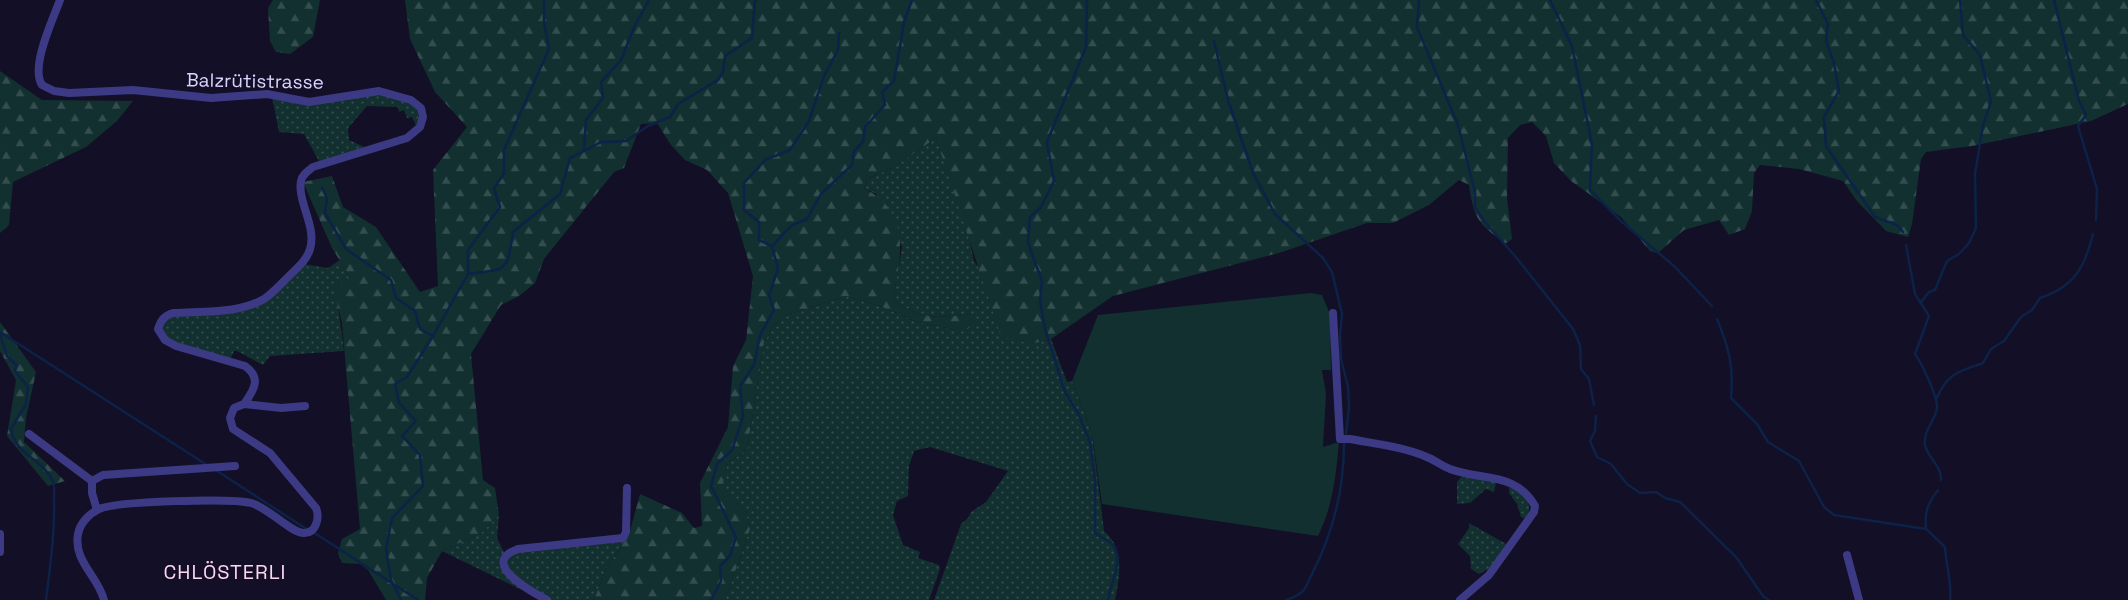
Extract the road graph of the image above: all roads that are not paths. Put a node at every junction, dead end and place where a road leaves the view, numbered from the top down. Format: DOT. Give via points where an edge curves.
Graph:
graph roads {
  1 [pos="60,0"];
  2 [pos="1333,313"];
  3 [pos="244,404"];
  4 [pos="305,406"];
  5 [pos="29,434"];
  6 [pos="235,466"];
  7 [pos="92,481"];
  8 [pos="627,488"];
  9 [pos="97,510"];
  10 [pos="0,534"];
  11 [pos="0,552"];
  12 [pos="1848,555"];
  13 [pos="104,600"];
  14 [pos="547,600"];
  15 [pos="1460,600"];
  16 [pos="1859,600"];
  1 -- 3 [label="street, Balzrütistrasse" via="38,69 42,84 54,91 133,90 212,98 267,94 309,102 379,91 411,100 421,108 420,127 408,138 313,167 306,173 301,181 301,191 308,215 311,249 306,259 270,295 232,309 173,313 161,320 158,329 165,340 252,371 256,384"];
  2 -- 15 [label="street" via="1340,439 1411,452 1451,469 1494,476 1516,486 1535,506 1489,575"];
  3 -- 4 [label="street" via="281,408"];
  3 -- 9 [label="street" via="232,411 231,426 270,453 316,508 317,521 311,531 300,532 268,510 239,500 127,504"];
  5 -- 7 [label="street"];
  6 -- 7 [label="street" via="103,475"];
  7 -- 9 [label="street"];
  8 -- 14 [label="street" via="626,532 623,538 518,549 507,555 505,569 512,578"];
  9 -- 13 [label="street" via="82,524 78,546 80,557"];
  10 -- 11 [label="street"];
  12 -- 16 [label="street"];
}
